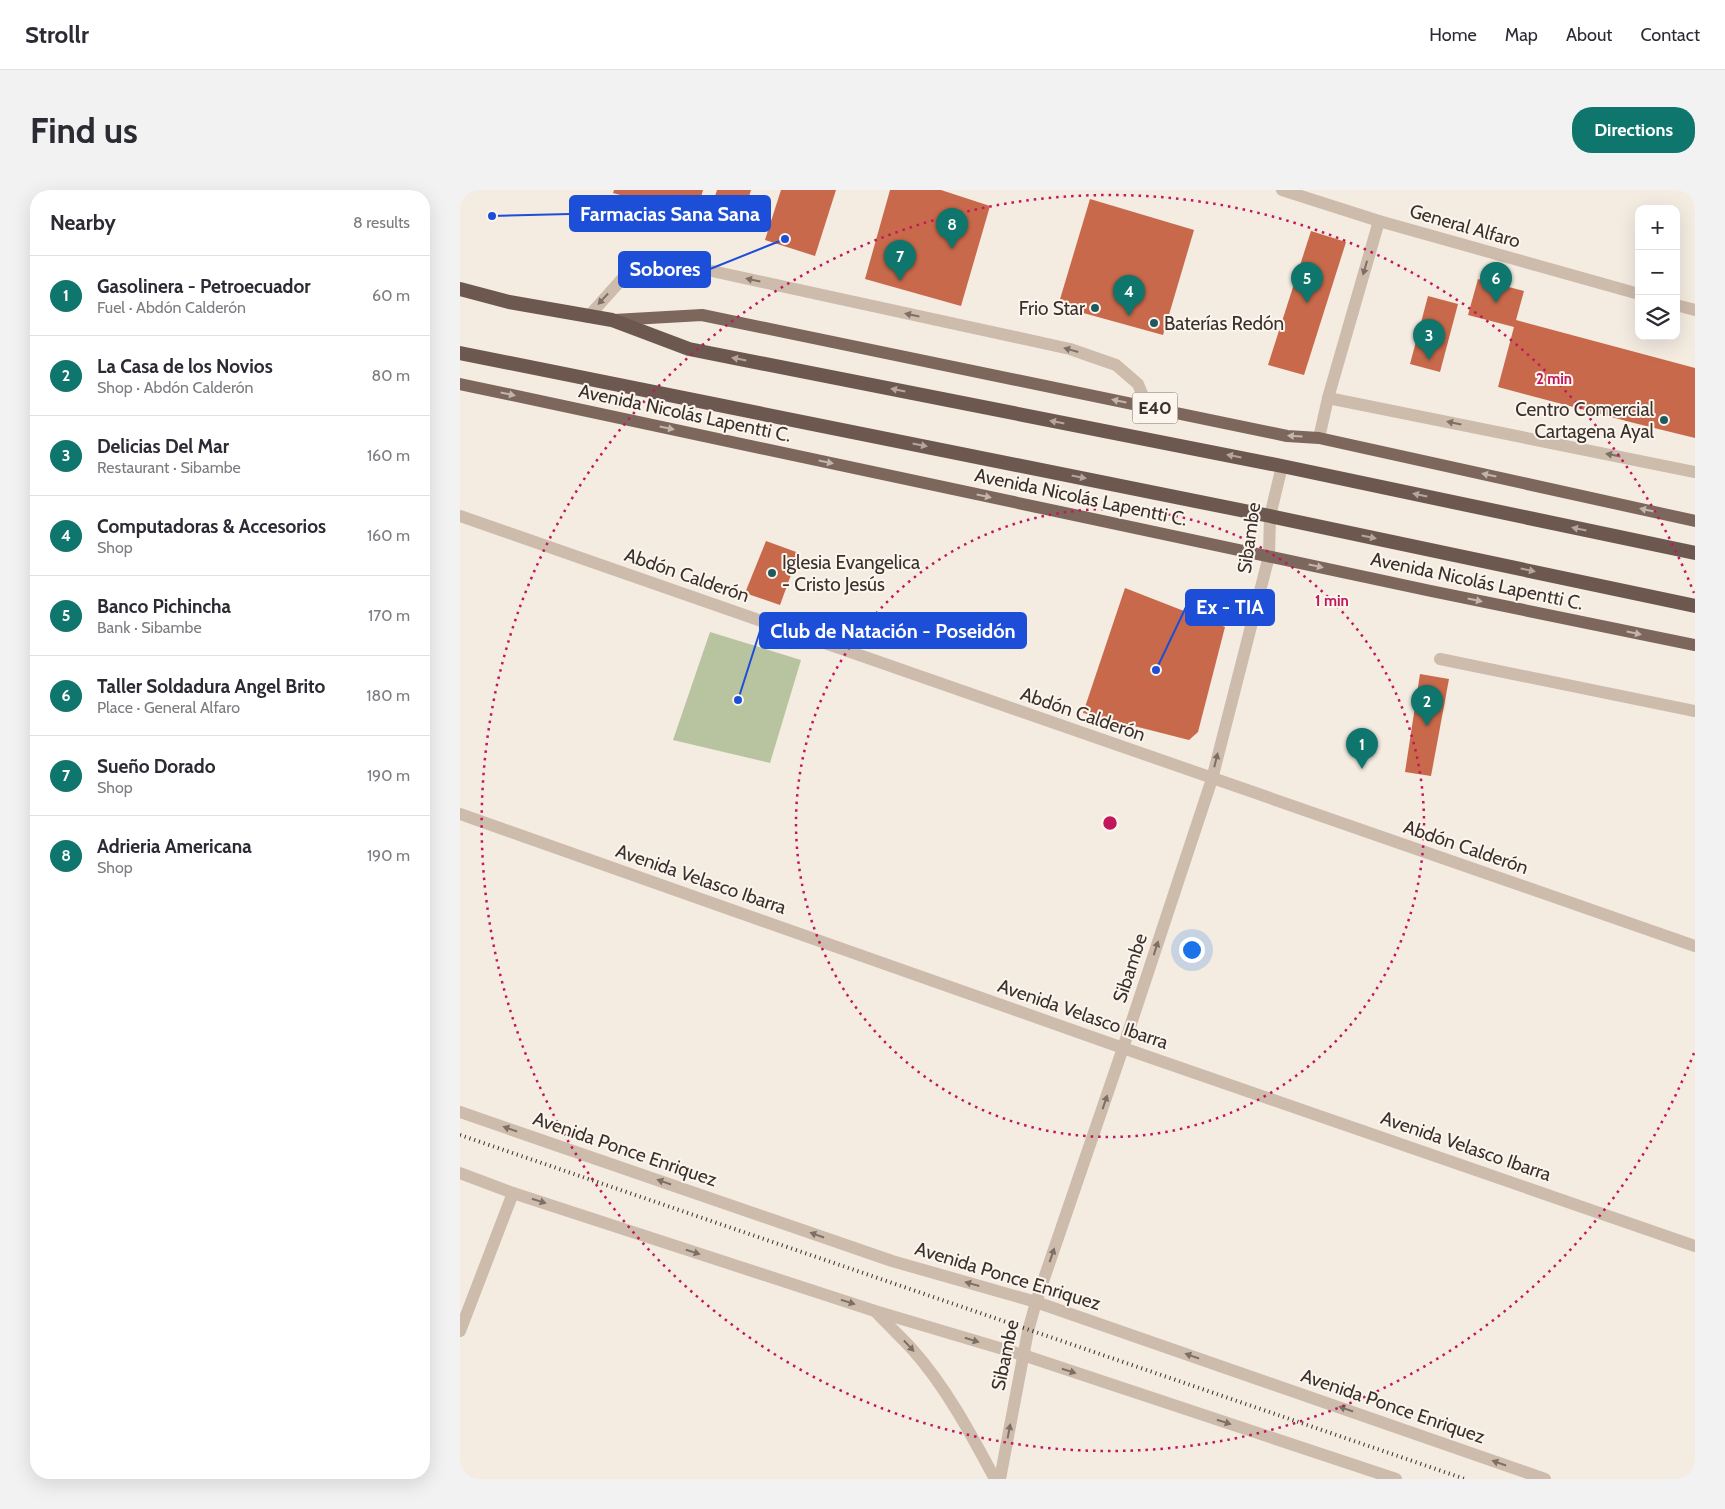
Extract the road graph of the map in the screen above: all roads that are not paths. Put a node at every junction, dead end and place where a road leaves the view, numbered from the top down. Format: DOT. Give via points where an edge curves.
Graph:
graph roads {
  1 [pos="1282,190"];
  2 [pos="1379,221"];
  3 [pos="460,289"];
  4 [pos="1635,293"];
  5 [pos="1680,306"];
  6 [pos="1695,310"];
  7 [pos="588,317"];
  8 [pos="612,320"];
  9 [pos="460,353"];
  10 [pos="460,384"];
  11 [pos="1328,398"];
  12 [pos="1147,406"];
  13 [pos="1319,438"];
  14 [pos="1282,466"];
  15 [pos="1695,472"];
  16 [pos="460,516"];
  17 [pos="1270,516"];
  18 [pos="1695,521"];
  19 [pos="1695,553"];
  20 [pos="1268,556"];
  21 [pos="1695,606"];
  22 [pos="1695,646"];
  23 [pos="1440,659"];
  24 [pos="1695,711"];
  25 [pos="1212,779"];
  26 [pos="460,814"];
  27 [pos="1695,946"];
  28 [pos="1123,1048"];
  29 [pos="460,1112"];
  30 [pos="460,1173"];
  31 [pos="512,1193"];
  32 [pos="1695,1246"];
  33 [pos="1036,1302"];
  34 [pos="875,1312"];
  35 [pos="460,1331"];
  36 [pos="1023,1356"];
  37 [pos="995,1479"];
  38 [pos="1000,1479"];
  39 [pos="1396,1479"];
  40 [pos="1545,1479"];
  1 -- 2 [label="street, General Alfaro"];
  2 -- 4 [label="street, General Alfaro"];
  2 -- 11 [label="street, one-way"];
  3 -- 7 [label="highway, E40"];
  5 -- 6 [label="street"];
  7 -- 8 [label="highway, E40"];
  12 -- 7 [label="street, one-way" via="1138,384 1116,365 1070,349 680,264 623,278"];
  12 -- 8 [label="main road, E40, one-way" via="702,315"];
  14 -- 8 [label="highway, E40, one-way" via="689,349"];
  9 -- 17 [label="highway, Avenida Nicolás Lapentti C., one-way"];
  10 -- 20 [label="main road, Avenida Nicolás Lapentti C., one-way"];
  11 -- 13 [label="street"];
  15 -- 11 [label="street, one-way"];
  13 -- 12 [label="main road, E40, one-way" via="1287,436"];
  18 -- 13 [label="main road, E40, one-way"];
  14 -- 17 [label="street, Sibambe"];
  19 -- 14 [label="highway, E40, one-way"];
  16 -- 25 [label="street, Abdón Calderón"];
  17 -- 20 [label="street, Sibambe"];
  17 -- 21 [label="highway, Avenida Nicolás Lapentti C., one-way"];
  20 -- 22 [label="main road, Avenida Nicolás Lapentti C., one-way"];
  25 -- 20 [label="street, Sibambe, one-way"];
  23 -- 24 [label="street"];
  25 -- 27 [label="street, Abdón Calderón"];
  28 -- 25 [label="street, Sibambe, one-way"];
  26 -- 28 [label="street, Avenida Velasco Ibarra"];
  28 -- 32 [label="street, Avenida Velasco Ibarra"];
  33 -- 28 [label="street, Sibambe, one-way"];
  33 -- 29 [label="street, Avenida Ponce Enriquez, one-way" via="892,1261"];
  30 -- 31 [label="street"];
  31 -- 34 [label="street, one-way"];
  31 -- 35 [label="street"];
  33 -- 36 [label="street, Sibambe"];
  40 -- 33 [label="street, Avenida Ponce Enriquez, one-way"];
  34 -- 36 [label="street, one-way"];
  34 -- 37 [label="street, one-way" via="913,1350 945,1393"];
  38 -- 36 [label="street, Sibambe, one-way"];
  36 -- 39 [label="street, one-way"];
}
